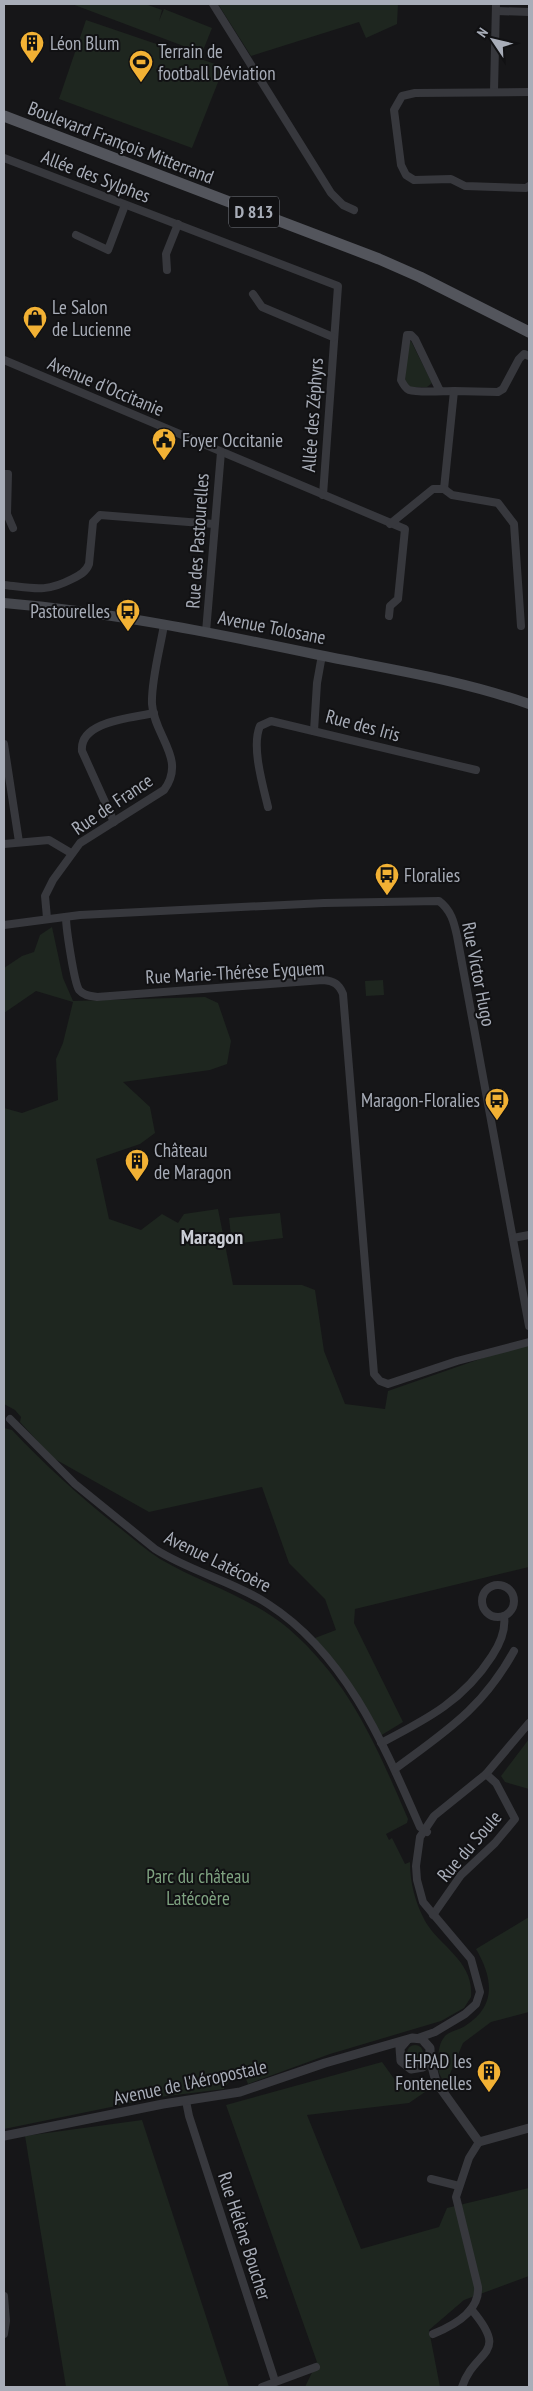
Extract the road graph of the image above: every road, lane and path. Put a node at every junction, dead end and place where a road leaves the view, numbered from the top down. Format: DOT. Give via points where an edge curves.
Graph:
graph roads {
  1 [pos="214,4"];
  2 [pos="496,7"];
  3 [pos="529,12"];
  4 [pos="494,91"];
  5 [pos="529,92"];
  6 [pos="4,116"];
  7 [pos="4,158"];
  8 [pos="529,186"];
  9 [pos="126,205"];
  10 [pos="354,210"];
  11 [pos="178,224"];
  12 [pos="76,236"];
  13 [pos="168,270"];
  14 [pos="338,286"];
  15 [pos="253,294"];
  16 [pos="457,295"];
  17 [pos="529,327"];
  18 [pos="529,332"];
  19 [pos="334,337"];
  20 [pos="529,356"];
  21 [pos="4,360"];
  22 [pos="440,391"];
  23 [pos="454,391"];
  24 [pos="221,452"];
  25 [pos="4,474"];
  26 [pos="444,490"];
  27 [pos="323,495"];
  28 [pos="214,524"];
  29 [pos="390,524"];
  30 [pos="13,528"];
  31 [pos="4,585"];
  32 [pos="4,603"];
  33 [pos="389,616"];
  34 [pos="164,625"];
  35 [pos="521,626"];
  36 [pos="206,632"];
  37 [pos="322,655"];
  38 [pos="529,704"];
  39 [pos="154,713"];
  40 [pos="314,731"];
  41 [pos="4,744"];
  42 [pos="476,770"];
  43 [pos="268,807"];
  44 [pos="114,822"];
  45 [pos="19,842"];
  46 [pos="4,844"];
  47 [pos="72,853"];
  48 [pos="66,917"];
  49 [pos="47,918"];
  50 [pos="4,925"];
  51 [pos="529,1235"];
  52 [pos="513,1238"];
  53 [pos="529,1326"];
  54 [pos="529,1342"];
  55 [pos="10,1419"];
  56 [pos="504,1616"];
  57 [pos="514,1651"];
  58 [pos="529,1723"];
  59 [pos="381,1744"];
  60 [pos="395,1769"];
  61 [pos="486,1774"];
  62 [pos="425,1831"];
  63 [pos="432,1915"];
  64 [pos="418,2038"];
  65 [pos="407,2040"];
  66 [pos="380,2049"];
  67 [pos="430,2058"];
  68 [pos="401,2061"];
  69 [pos="416,2070"];
  70 [pos="436,2082"];
  71 [pos="186,2101"];
  72 [pos="529,2128"];
  73 [pos="4,2136"];
  74 [pos="479,2142"];
  75 [pos="431,2179"];
  76 [pos="459,2186"];
  77 [pos="4,2296"];
  78 [pos="471,2309"];
  79 [pos="4,2334"];
  80 [pos="433,2334"];
  81 [pos="316,2367"];
  82 [pos="275,2381"];
  83 [pos="262,2387"];
  84 [pos="462,2387"];
  1 -- 10 [label="street" via="331,193 343,205"];
  2 -- 3 [label="street"];
  2 -- 4 [label="street"];
  4 -- 5 [label="street"];
  4 -- 8 [label="street" via="402,96 394,110 400,165 414,180 451,179 465,186"];
  6 -- 16 [label="main road, Boulevard François Mitterrand / D 813" via="378,259"];
  7 -- 9 [label="street, Allée des Sylphes"];
  9 -- 11 [label="street, Allée des Sylphes"];
  9 -- 12 [label="street" via="108,250"];
  11 -- 13 [label="street" via="166,254"];
  11 -- 14 [label="street, Allée des Sylphes"];
  14 -- 19 [label="street, Allée des Zéphyrs"];
  15 -- 19 [label="street, Allée des Zéphyrs" via="262,307"];
  16 -- 17 [label="main road"];
  16 -- 18 [label="main road, Boulevard François Mitterrand / D 813"];
  19 -- 27 [label="street, Allée des Zéphyrs"];
  20 -- 23 [label="street" via="524,354 519,359 503,389 498,392"];
  21 -- 24 [label="street, Avenue d'Occitanie"];
  22 -- 22 [label="street" via="409,390 404,386 401,380 407,336 415,339"];
  22 -- 23 [label="street"];
  23 -- 26 [label="street"];
  24 -- 27 [label="street, Avenue d'Occitanie"];
  24 -- 28 [label="street, Rue des Pastourelles"];
  25 -- 30 [label="street" via="8,474 7,514"];
  26 -- 29 [label="street" via="427,492"];
  26 -- 35 [label="street" via="452,495 498,504 514,524"];
  27 -- 29 [label="street, Avenue d'Occitanie"];
  28 -- 31 [label="street" via="100,515 93,522 89,564 80,575 48,590"];
  28 -- 36 [label="street, Rue des Pastourelles"];
  29 -- 33 [label="street" via="405,530 398,599 390,606"];
  32 -- 34 [label="main road, Avenue Tolosane"];
  34 -- 36 [label="main road, Avenue Tolosane"];
  34 -- 39 [label="street, Rue de France" via="152,696"];
  36 -- 37 [label="main road, Avenue Tolosane"];
  37 -- 38 [label="main road, Avenue Tolosane" via="435,677"];
  37 -- 40 [label="street, Rue des Iris"];
  39 -- 44 [label="street, Rue de France" via="173,762 170,782 164,790"];
  39 -- 44 [label="street" via="109,723 88,732 82,744 82,752"];
  40 -- 42 [label="street, Rue des Iris"];
  40 -- 43 [label="street" via="271,721 260,726 257,738"];
  41 -- 45 [label="street"];
  44 -- 47 [label="street, Rue de France" via="80,843"];
  45 -- 46 [label="street"];
  45 -- 47 [label="street" via="49,840"];
  47 -- 49 [label="street, Rue de France" via="45,896"];
  48 -- 49 [label="street, Rue Victor Hugo"];
  48 -- 52 [label="street, Rue Victor Hugo" via="320,903 439,901 447,908 458,936"];
  48 -- 54 [label="street, Rue Marie-Thérèse Eyquem" via="79,990 85,995 97,997 323,980 340,986 374,1374 388,1384"];
  49 -- 50 [label="street, Rue Victor Hugo"];
  51 -- 52 [label="street"];
  52 -- 53 [label="street, Rue Victor Hugo"];
  55 -- 59 [label="street, Avenue Latécoère" via="75,1484 155,1549 258,1598 300,1629 345,1681"];
  56 -- 56 [label="street" via="511,1610 514,1598 505,1587 492,1587 485,1592 483,1605 491,1615"];
  56 -- 59 [label="street" via="504,1630 497,1648 476,1680 439,1710"];
  57 -- 60 [label="street" via="491,1688 465,1717"];
  58 -- 61 [label="street"];
  59 -- 60 [label="street, Avenue Latécoère"];
  60 -- 62 [label="street, Avenue Latécoère" via="420,1827"];
  61 -- 62 [label="street" via="434,1816"];
  61 -- 63 [label="street, Rue du Soule" via="496,1782 515,1819 495,1843 461,1874"];
  62 -- 63 [label="street" via="416,1850 416,1880 423,1902"];
  63 -- 64 [label="street" via="471,1959 480,1992 476,2004 465,2014 436,2032"];
  64 -- 65 [label="street"];
  64 -- 67 [label="street" via="428,2044"];
  65 -- 66 [label="street, Avenue de l'Aéropostale"];
  65 -- 68 [label="street" via="400,2048"];
  66 -- 68 [label="street"];
  66 -- 71 [label="street, Avenue de l'Aéropostale" via="351,2055 240,2092"];
  67 -- 69 [label="street"];
  67 -- 70 [label="street"];
  68 -- 69 [label="street" via="407,2068"];
  69 -- 70 [label="street"];
  70 -- 74 [label="street"];
  71 -- 73 [label="street, Avenue de l'Aéropostale"];
  71 -- 82 [label="street, Rue Hélène Boucher"];
  72 -- 74 [label="street"];
  74 -- 76 [label="street"];
  75 -- 76 [label="street"];
  76 -- 78 [label="street" via="457,2201 478,2287"];
  77 -- 79 [label="street"];
  78 -- 80 [label="street" via="457,2323"];
  78 -- 84 [label="street" via="488,2331 489,2343 484,2357 470,2371"];
  81 -- 82 [label="street"];
  82 -- 83 [label="street"];
}
